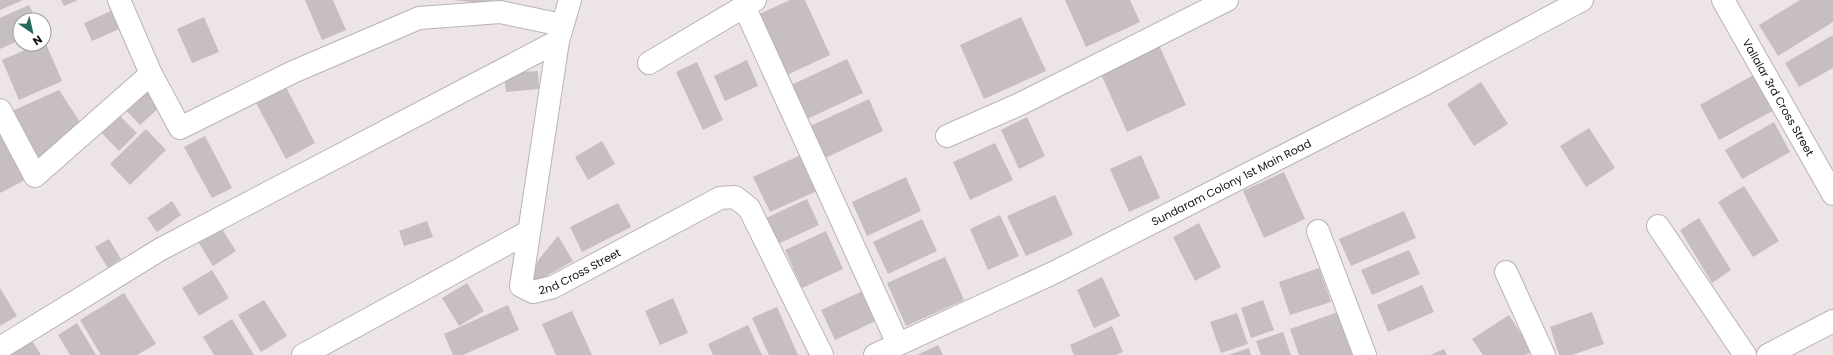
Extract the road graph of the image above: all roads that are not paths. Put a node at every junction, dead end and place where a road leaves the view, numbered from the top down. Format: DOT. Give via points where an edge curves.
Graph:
graph roads {
  1 [pos="119,0"];
  2 [pos="570,0"];
  3 [pos="1227,0"];
  4 [pos="1582,0"];
  5 [pos="1723,0"];
  6 [pos="749,3"];
  7 [pos="501,6"];
  8 [pos="560,33"];
  9 [pos="649,63"];
  10 [pos="151,74"];
  11 [pos="0,110"];
  12 [pos="947,136"];
  13 [pos="1833,194"];
  14 [pos="1658,226"];
  15 [pos="1318,231"];
  16 [pos="528,232"];
  17 [pos="1506,272"];
  18 [pos="1833,321"];
  19 [pos="898,344"];
  20 [pos="0,348"];
  21 [pos="303,355"];
  22 [pos="822,355"];
  23 [pos="875,355"];
  24 [pos="1365,355"];
  25 [pos="1544,355"];
  26 [pos="1745,355"];
  27 [pos="1768,355"];
  1 -- 10 [label="street"];
  2 -- 8 [label="street, 2nd Cross Street"];
  3 -- 12 [label="street" via="1020,104"];
  4 -- 19 [label="street, Sundaram Colony 1st Main Road" via="1423,85 1053,273"];
  5 -- 13 [label="street, Vallalar 3rd Cross Street"];
  6 -- 9 [label="street"];
  6 -- 19 [label="street"];
  7 -- 8 [label="street"];
  7 -- 10 [label="street" via="419,18 293,72 180,128"];
  8 -- 16 [label="street, 2nd Cross Street"];
  8 -- 20 [label="street" via="161,249"];
  10 -- 11 [label="street" via="35,176"];
  14 -- 26 [label="street"];
  15 -- 24 [label="street"];
  16 -- 21 [label="street"];
  16 -- 22 [label="street, 2nd Cross Street" via="521,286 533,292 553,287 720,198 735,197 749,208"];
  17 -- 25 [label="street"];
  18 -- 27 [label="street"];
  19 -- 23 [label="street, Sundaram Colony 1st Main Road"];
}
